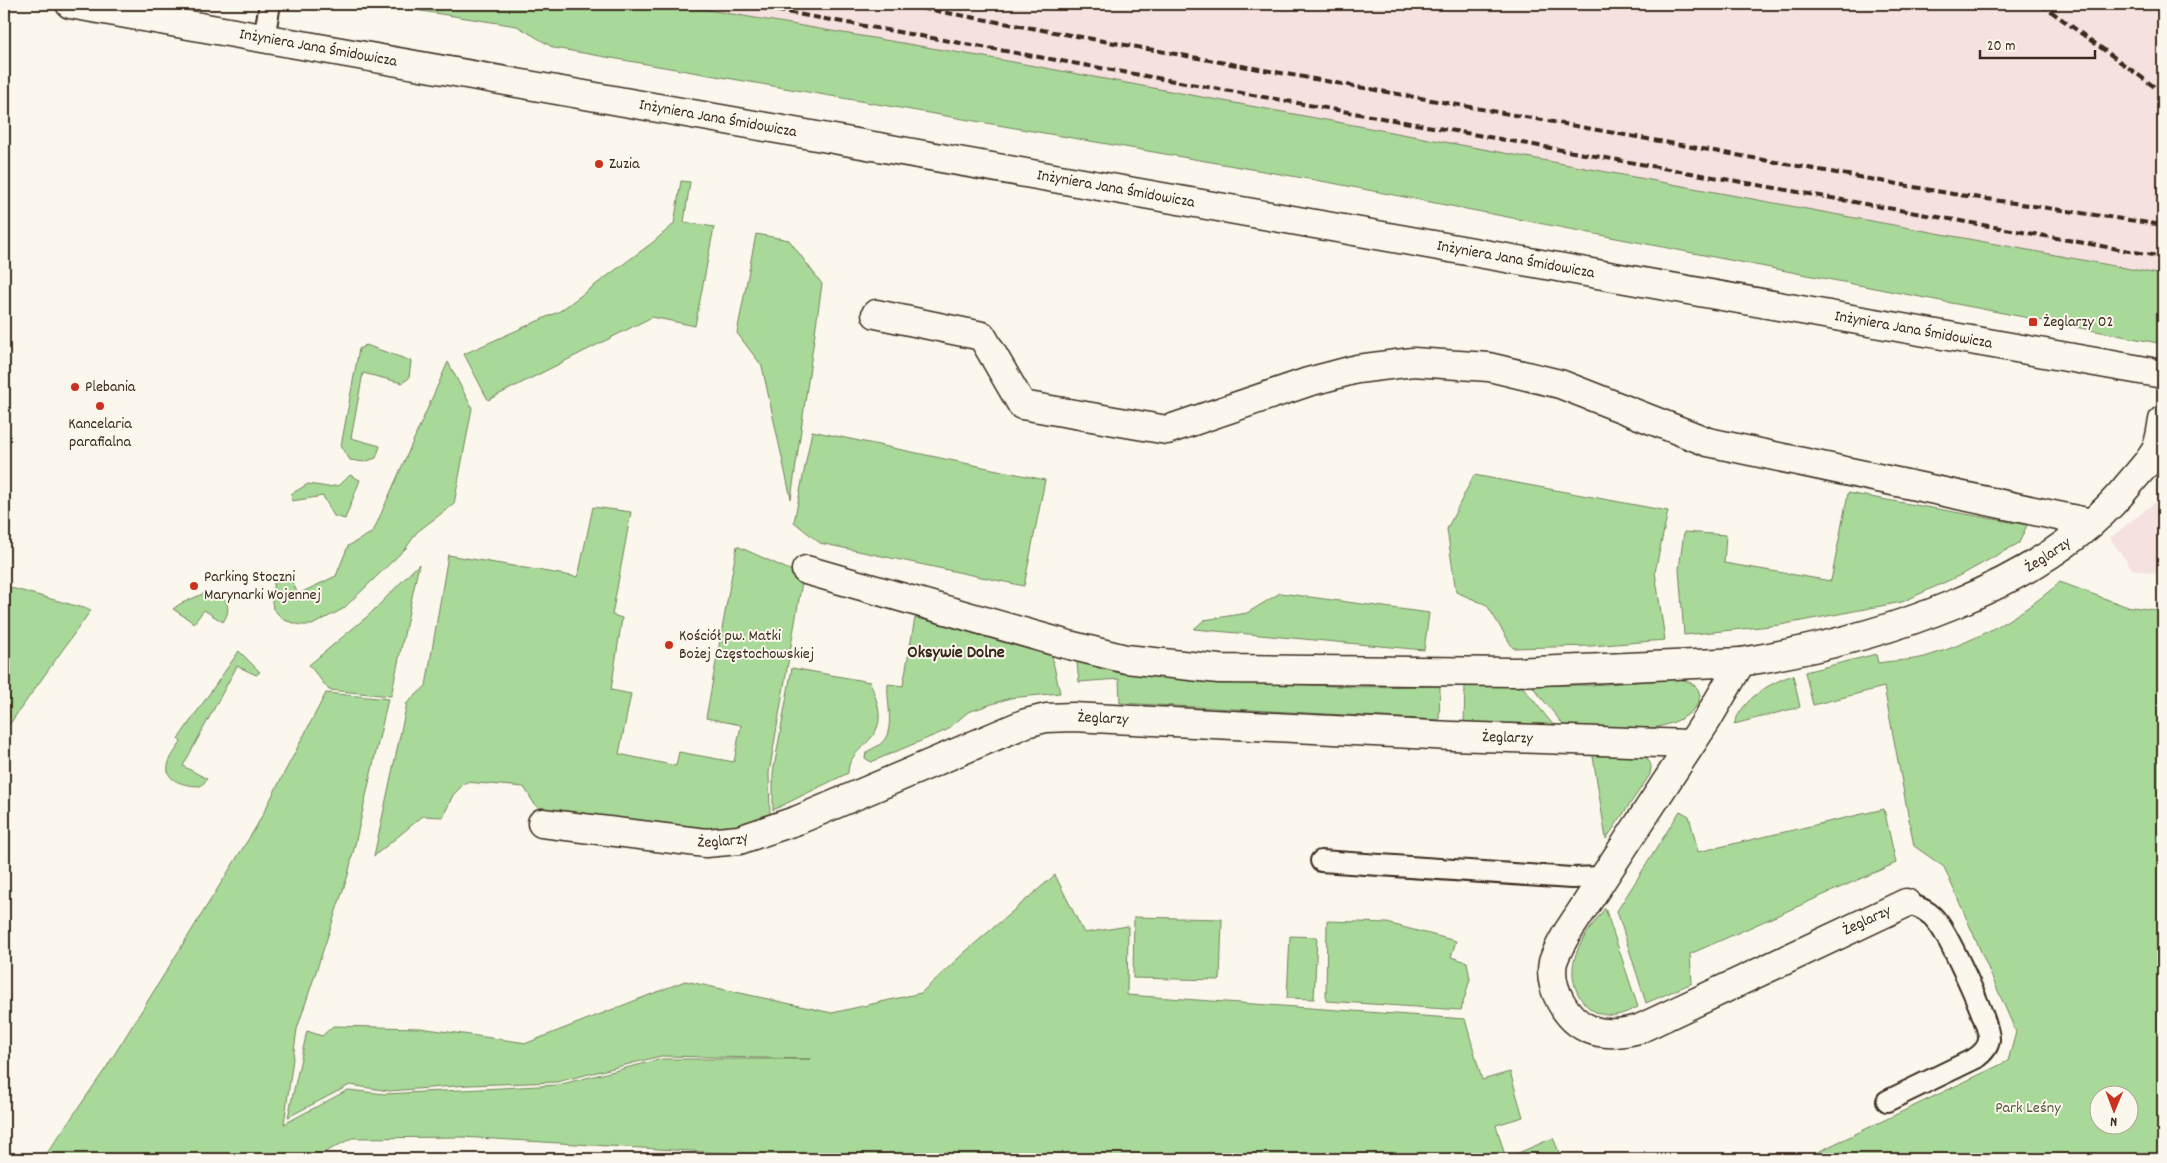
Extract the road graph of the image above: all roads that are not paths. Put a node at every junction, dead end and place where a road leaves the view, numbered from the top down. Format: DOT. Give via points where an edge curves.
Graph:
graph roads {
  1 [pos="70,4"];
  2 [pos="270,4"];
  3 [pos="264,38"];
  4 [pos="876,314"];
  5 [pos="2163,374"];
  6 [pos="2163,420"];
  7 [pos="2091,523"];
  8 [pos="806,570"];
  9 [pos="1741,662"];
  10 [pos="1690,744"];
  11 [pos="542,823"];
  12 [pos="1321,861"];
  13 [pos="1602,877"];
  14 [pos="1906,903"];
  15 [pos="1887,1101"];
  1 -- 3 [label="street, Inżyniera Jana Śmidowicza"];
  2 -- 3 [label="lane"];
  3 -- 5 [label="street, Inżyniera Jana Śmidowicza"];
  4 -- 7 [label="street" via="982,336 1022,405 1150,428 1167,430 1357,368 1413,362 1489,367 1560,384 1708,442"];
  6 -- 7 [label="street, Żeglarzy" via="2156,450 2121,494"];
  7 -- 9 [label="street, Żeglarzy" via="2035,565 1961,602 1838,642"];
  8 -- 9 [label="street" via="1074,646 1126,658 1219,669 1515,672"];
  9 -- 10 [label="street, Żeglarzy"];
  10 -- 11 [label="street, Żeglarzy" via="1046,718 1026,723 798,820 739,840 706,843"];
  10 -- 13 [label="street, Żeglarzy"];
  12 -- 13 [label="lane" via="1571,878"];
  13 -- 14 [label="street, Żeglarzy" via="1559,948 1553,963 1553,977 1564,1008 1575,1020 1590,1030 1606,1032 1624,1033 1639,1029"];
  14 -- 15 [label="lane" via="1924,908 1938,923 1984,1014 1989,1039 1987,1047 1976,1058"];
}
